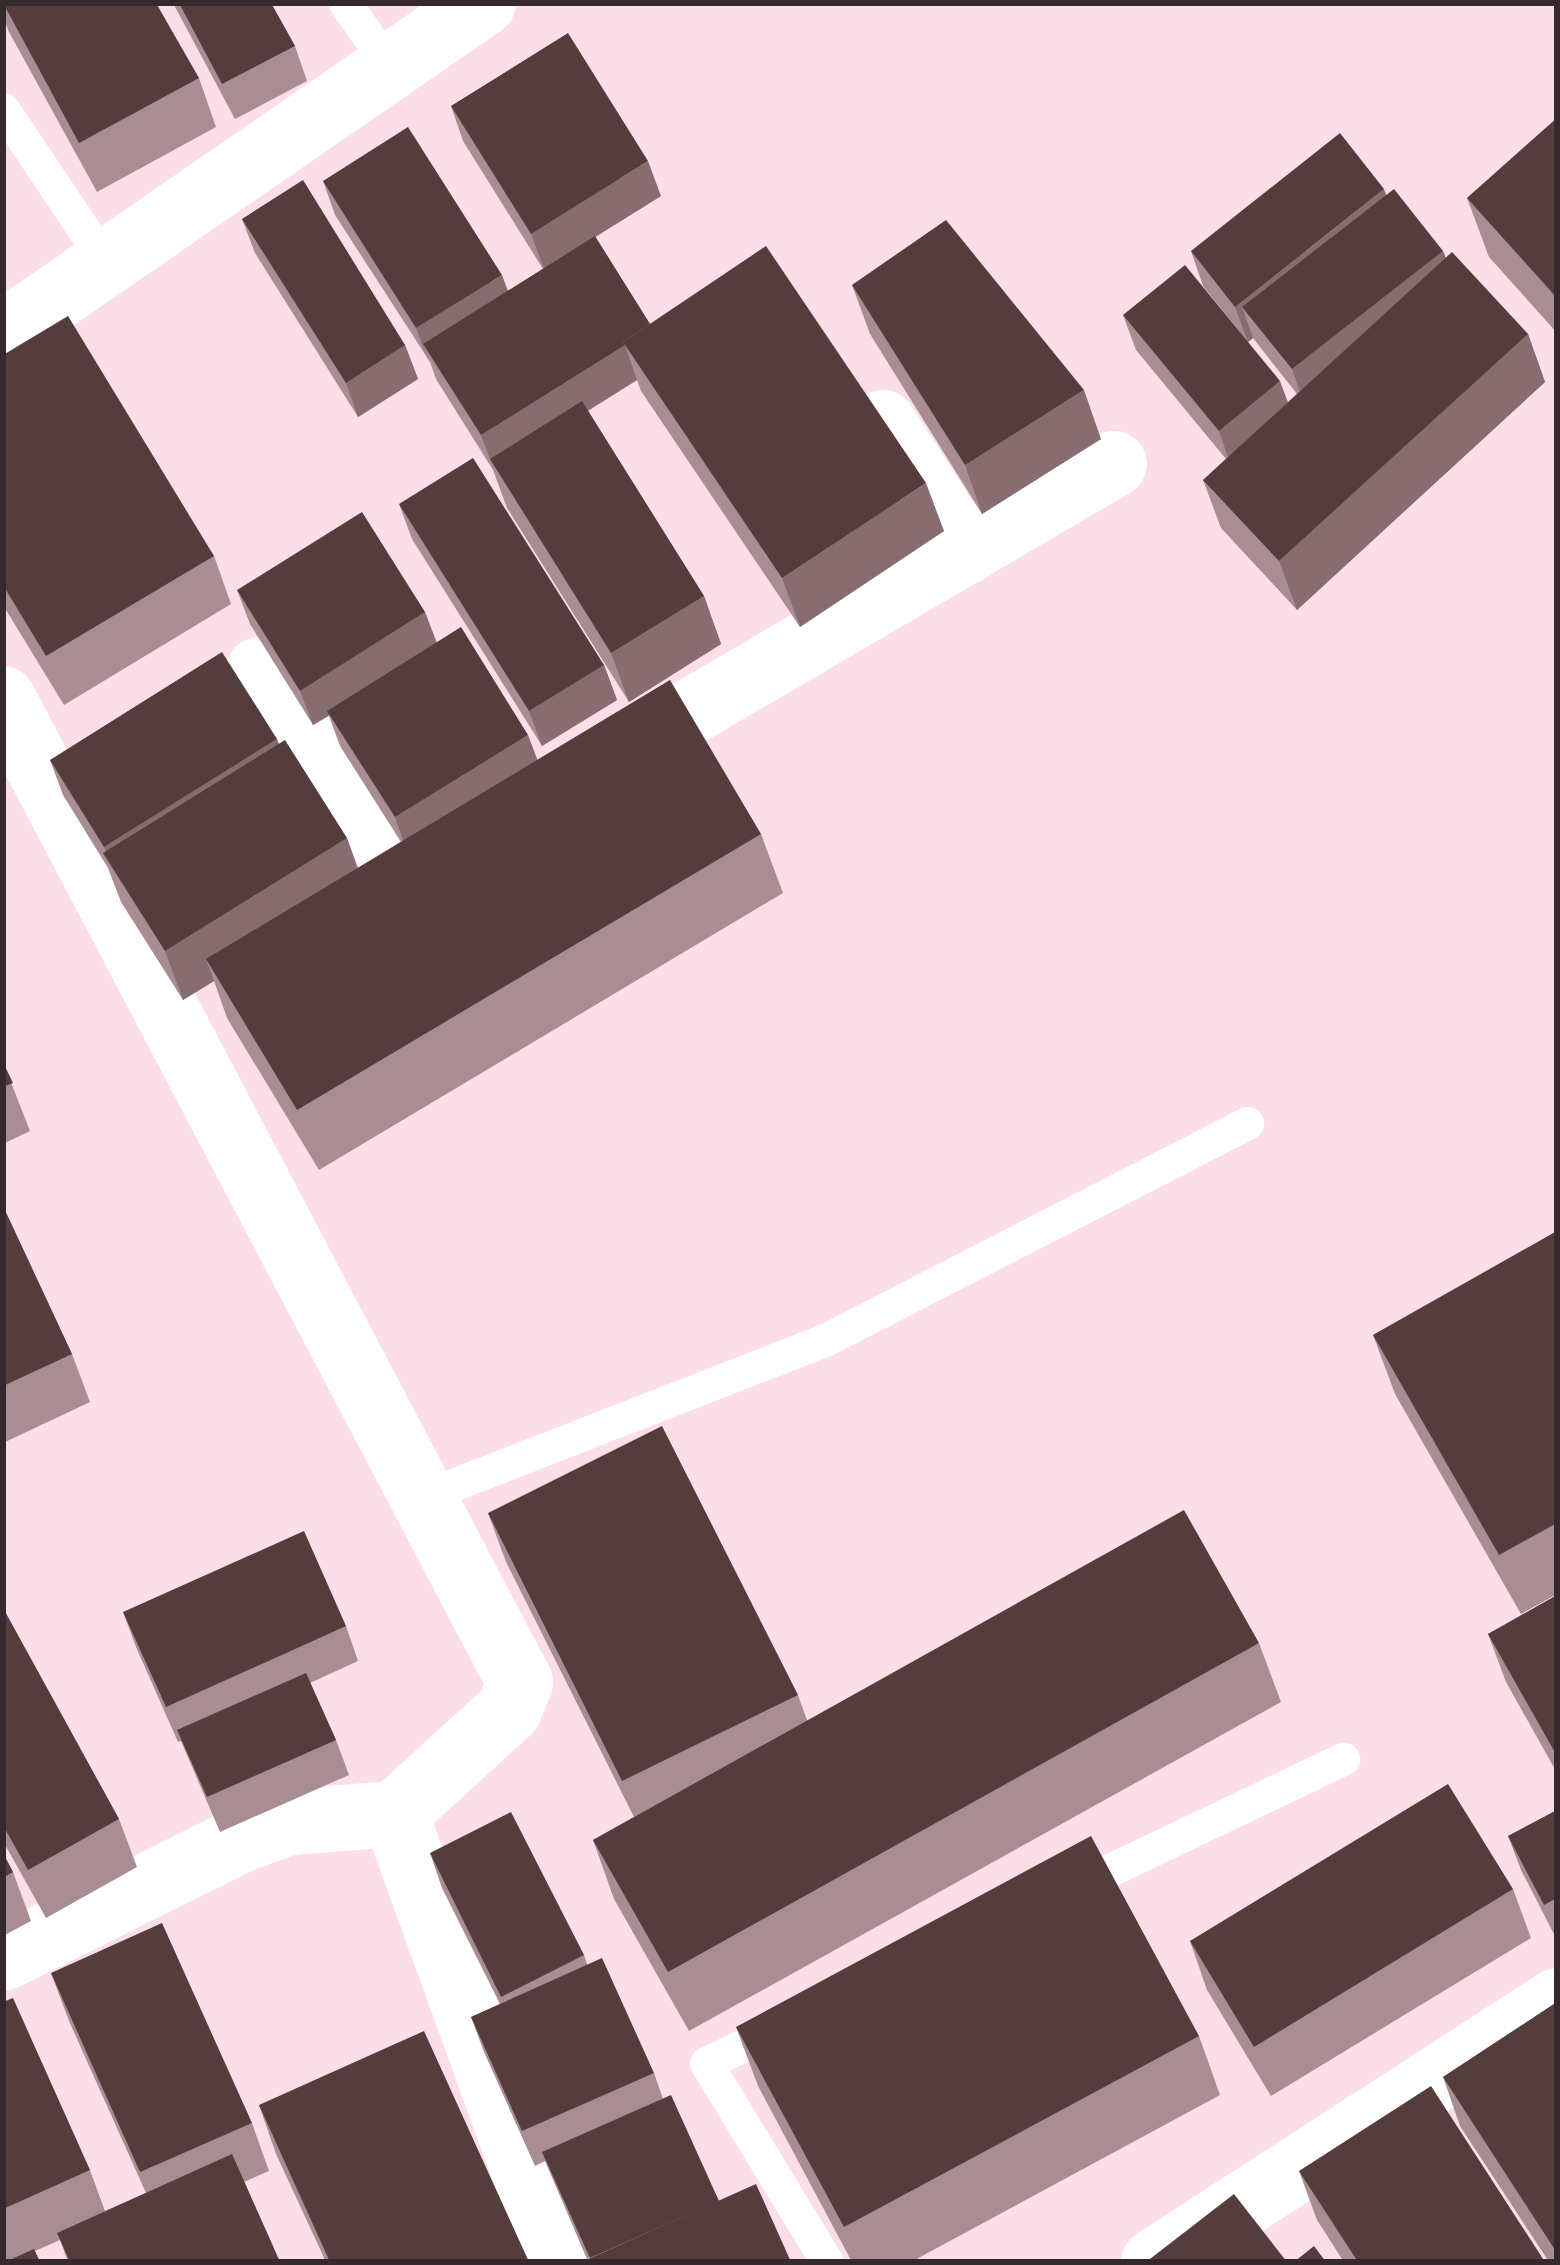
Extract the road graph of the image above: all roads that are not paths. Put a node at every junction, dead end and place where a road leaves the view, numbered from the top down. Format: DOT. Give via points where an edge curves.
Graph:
graph roads {
  1 [pos="345,3"];
  2 [pos="483,3"];
  3 [pos="390,67"];
  4 [pos="3,109"];
  5 [pos="106,263"];
  6 [pos="3,334"];
  7 [pos="853,378"];
  8 [pos="1114,464"];
  9 [pos="966,551"];
  10 [pos="259,670"];
  11 [pos="3,699"];
  12 [pos="562,787"];
  13 [pos="461,846"];
  14 [pos="400,881"];
  15 [pos="342,915"];
  16 [pos="227,982"];
  17 [pos="170,1016"];
  18 [pos="1246,1124"];
  19 [pos="422,1497"];
  20 [pos="1342,1759"];
  21 [pos="395,1814"];
  22 [pos="1024,1911"];
  23 [pos="3,1958"];
  24 [pos="1557,2002"];
  25 [pos="812,2013"];
  26 [pos="557,2262"];
  27 [pos="827,2262"];
  28 [pos="1154,2262"];
  1 -- 3 [label="lane"];
  2 -- 3 [label="street"];
  3 -- 5 [label="street"];
  4 -- 5 [label="lane"];
  5 -- 6 [label="street"];
  7 -- 9 [label="street"];
  8 -- 9 [label="street"];
  9 -- 12 [label="street"];
  10 -- 14 [label="street"];
  11 -- 17 [label="street"];
  13 -- 14 [label="street"];
  14 -- 15 [label="street"];
  16 -- 17 [label="street"];
  17 -- 19 [label="street"];
  18 -- 19 [label="lane" via="823,1341"];
  19 -- 21 [label="street" via="520,1682 509,1710"];
  20 -- 22 [label="lane"];
  21 -- 23 [label="street" via="259,1833"];
  21 -- 26 [label="street"];
  24 -- 28 [label="street"];
  25 -- 27 [label="lane" via="706,2063"];
}
